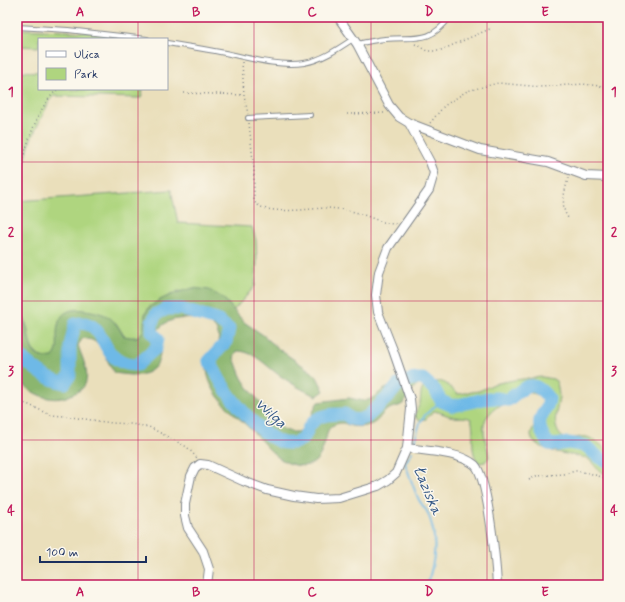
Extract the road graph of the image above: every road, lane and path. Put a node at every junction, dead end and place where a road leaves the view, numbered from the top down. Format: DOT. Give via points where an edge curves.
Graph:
graph roads {
  1 [pos="338,17"];
  2 [pos="450,17"];
  3 [pos="17,27"];
  4 [pos="492,28"];
  5 [pos="138,38"];
  6 [pos="412,39"];
  7 [pos="355,41"];
  8 [pos="168,43"];
  9 [pos="242,58"];
  10 [pos="608,86"];
  11 [pos="57,90"];
  12 [pos="184,93"];
  13 [pos="244,95"];
  14 [pos="396,113"];
  15 [pos="347,114"];
  16 [pos="310,115"];
  17 [pos="248,118"];
  18 [pos="409,123"];
  19 [pos="426,129"];
  20 [pos="570,170"];
  21 [pos="17,173"];
  22 [pos="608,177"];
  23 [pos="569,219"];
  24 [pos="404,224"];
  25 [pos="17,400"];
  26 [pos="407,448"];
  27 [pos="200,464"];
  28 [pos="608,478"];
  29 [pos="529,480"];
  30 [pos="207,585"];
  31 [pos="497,585"];
  1 -- 7 [label="street"];
  2 -- 6 [label="lane" via="430,35"];
  3 -- 5 [label="lane"];
  4 -- 6 [label="path" via="433,52 422,49"];
  6 -- 7 [label="lane"];
  7 -- 9 [label="lane" via="303,63 254,61"];
  7 -- 14 [label="street" via="389,105"];
  8 -- 9 [label="lane"];
  9 -- 13 [label="path"];
  10 -- 19 [label="path" via="583,84 542,87 498,83 467,91 444,106"];
  11 -- 21 [label="path" via="44,105"];
  12 -- 13 [label="path"];
  13 -- 17 [label="path"];
  14 -- 15 [label="path"];
  14 -- 18 [label="street"];
  16 -- 17 [label="lane"];
  17 -- 24 [label="path" via="256,205 261,208 284,210 328,208 351,211 384,222"];
  18 -- 19 [label="street"];
  18 -- 24 [label="street" via="434,173 429,190"];
  19 -- 20 [label="street" via="480,150 548,162"];
  20 -- 22 [label="street" via="586,176"];
  20 -- 23 [label="path" via="563,203"];
  24 -- 26 [label="street" via="388,248 379,272 376,295 378,312 410,399"];
  25 -- 27 [label="path" via="51,415 149,427 187,447"];
  26 -- 27 [label="street" via="396,473 388,480 378,486 339,498 316,499 267,490"];
  26 -- 31 [label="street" via="453,455 475,465 480,472 489,511"];
  27 -- 30 [label="street" via="192,476 185,504 185,516 188,528 203,551 207,563"];
  28 -- 29 [label="path" via="576,471 536,476"];
}
